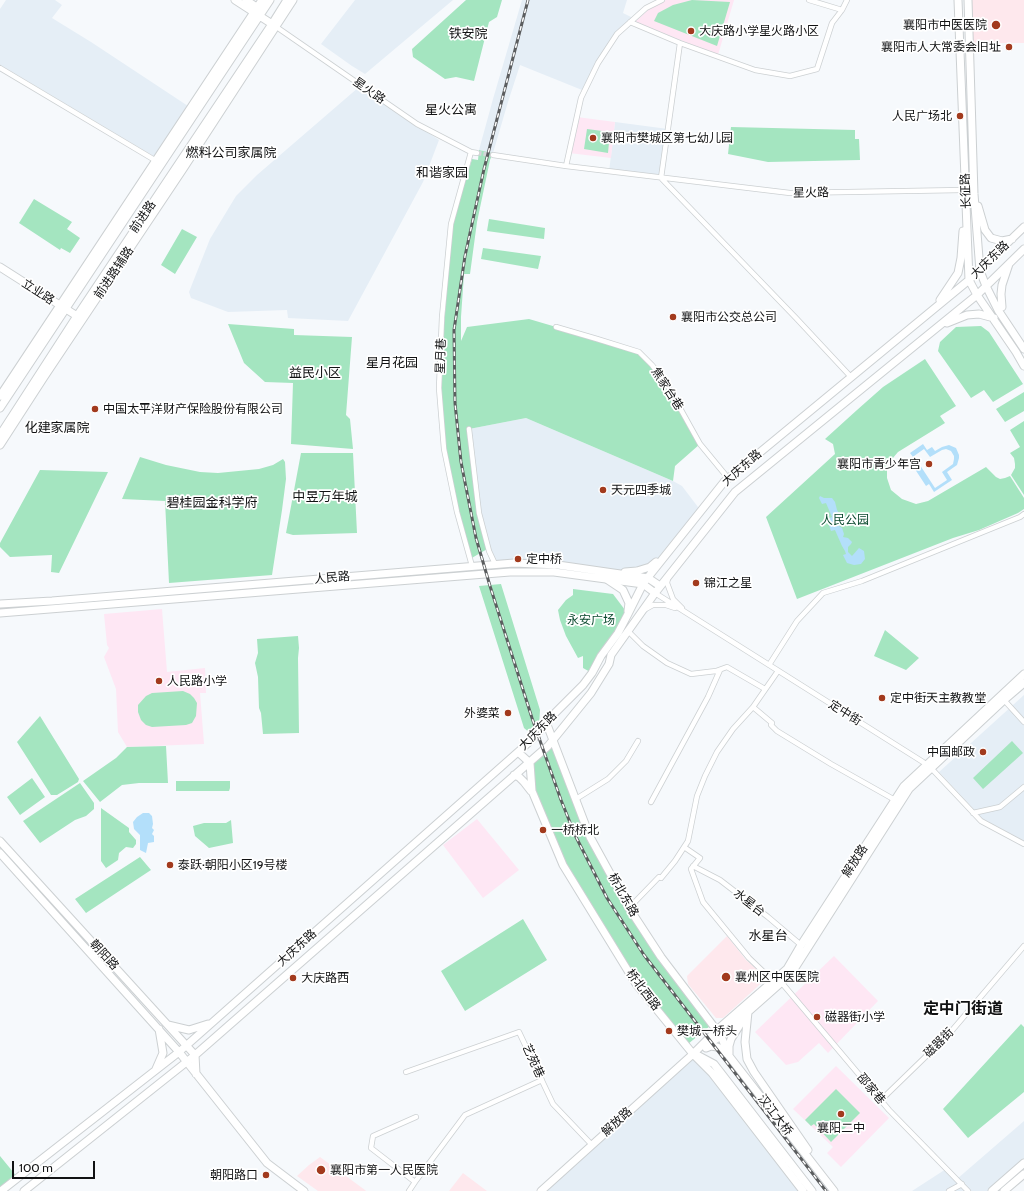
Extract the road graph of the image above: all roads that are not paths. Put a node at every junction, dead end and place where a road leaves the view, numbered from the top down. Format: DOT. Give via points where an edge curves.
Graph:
graph roads {
  1 [pos="262,0"];
  2 [pos="270,0"];
  3 [pos="286,0"];
  4 [pos="293,0"];
  5 [pos="662,0"];
  6 [pos="809,0"];
  7 [pos="846,0"];
  8 [pos="958,0"];
  9 [pos="968,0"];
  10 [pos="241,1"];
  11 [pos="842,10"];
  12 [pos="259,12"];
  13 [pos="630,22"];
  14 [pos="247,24"];
  15 [pos="274,25"];
  16 [pos="244,40"];
  17 [pos="680,43"];
  18 [pos="0,68"];
  19 [pos="471,152"];
  20 [pos="477,153"];
  21 [pos="493,155"];
  22 [pos="158,162"];
  23 [pos="965,163"];
  24 [pos="566,166"];
  25 [pos="661,178"];
  26 [pos="963,190"];
  27 [pos="974,194"];
  28 [pos="1024,227"];
  29 [pos="1012,239"];
  30 [pos="1024,249"];
  31 [pos="1009,263"];
  32 [pos="0,266"];
  33 [pos="980,270"];
  34 [pos="969,280"];
  35 [pos="988,289"];
  36 [pos="977,295"];
  37 [pos="62,307"];
  38 [pos="1000,308"];
  39 [pos="933,309"];
  40 [pos="77,316"];
  41 [pos="994,318"];
  42 [pos="556,327"];
  43 [pos="936,328"];
  44 [pos="1024,341"];
  45 [pos="1024,349"];
  46 [pos="1016,352"];
  47 [pos="1024,362"];
  48 [pos="1024,366"];
  49 [pos="851,377"];
  50 [pos="0,396"];
  51 [pos="0,408"];
  52 [pos="469,429"];
  53 [pos="0,435"];
  54 [pos="0,445"];
  55 [pos="728,478"];
  56 [pos="1024,514"];
  57 [pos="667,553"];
  58 [pos="495,564"];
  59 [pos="472,566"];
  60 [pos="668,576"];
  61 [pos="610,577"];
  62 [pos="648,578"];
  63 [pos="643,584"];
  64 [pos="660,586"];
  65 [pos="655,593"];
  66 [pos="0,604"];
  67 [pos="642,612"];
  68 [pos="0,613"];
  69 [pos="628,614"];
  70 [pos="691,616"];
  71 [pos="628,631"];
  72 [pos="769,665"];
  73 [pos="720,670"];
  74 [pos="778,671"];
  75 [pos="1024,674"];
  76 [pos="1024,683"];
  77 [pos="766,689"];
  78 [pos="1004,700"];
  79 [pos="753,707"];
  80 [pos="546,722"];
  81 [pos="1024,722"];
  82 [pos="552,739"];
  83 [pos="638,741"];
  84 [pos="518,752"];
  85 [pos="530,763"];
  86 [pos="929,766"];
  87 [pos="514,775"];
  88 [pos="1024,787"];
  89 [pos="532,791"];
  90 [pos="576,799"];
  91 [pos="895,800"];
  92 [pos="651,802"];
  93 [pos="973,813"];
  94 [pos="0,841"];
  95 [pos="1024,844"];
  96 [pos="684,847"];
  97 [pos="0,853"];
  98 [pos="693,866"];
  99 [pos="629,908"];
  100 [pos="801,945"];
  101 [pos="1024,946"];
  102 [pos="773,981"];
  103 [pos="781,982"];
  104 [pos="748,1012"];
  105 [pos="212,1023"];
  106 [pos="168,1025"];
  107 [pos="158,1029"];
  108 [pos="719,1033"];
  109 [pos="187,1045"];
  110 [pos="179,1052"];
  111 [pos="693,1054"];
  112 [pos="195,1055"];
  113 [pos="729,1056"];
  114 [pos="187,1062"];
  115 [pos="156,1070"];
  116 [pos="406,1072"];
  117 [pos="196,1074"];
  118 [pos="542,1080"];
  119 [pos="881,1100"];
  120 [pos="416,1117"];
  121 [pos="592,1145"];
  122 [pos="1024,1163"];
  123 [pos="1024,1174"];
  124 [pos="415,1182"];
  125 [pos="962,1184"];
  126 [pos="1,1191"];
  127 [pos="24,1191"];
  128 [pos="304,1191"];
  129 [pos="409,1191"];
  130 [pos="541,1191"];
  131 [pos="803,1191"];
  132 [pos="812,1191"];
  133 [pos="834,1191"];
  134 [pos="840,1191"];
  135 [pos="949,1191"];
  136 [pos="968,1191"];
  137 [pos="992,1191"];
  138 [pos="1004,1191"];
  1 -- 12 [label="main road"];
  2 -- 12 [label="main road, 前进路"];
  3 -- 15 [label="main road, 前进路"];
  4 -- 15 [label="main road, 前进路辅路"];
  5 -- 13 [label="street" via="646,8"];
  6 -- 11 [label="street"];
  7 -- 11 [label="street"];
  8 -- 23 [label="main road, 长征路"];
  9 -- 27 [label="main road, 长征路"];
  10 -- 12 [label="main road"];
  10 -- 14 [label="main road" via="248,17"];
  11 -- 17 [label="street" via="832,24 817,69 790,76 755,70"];
  12 -- 14 [label="main road"];
  12 -- 15 [label="main road"];
  12 -- 16 [label="main road, 前进路"];
  13 -- 17 [label="street"];
  13 -- 24 [label="street" via="617,34 598,63 581,98"];
  14 -- 16 [label="main road"];
  14 -- 22 [label="main road"];
  15 -- 19 [label="street, 星火路" via="417,124"];
  15 -- 40 [label="main road, 前进路"];
  15 -- 54 [label="main road, 前进路辅路" via="178,176"];
  16 -- 22 [label="main road, 前进路"];
  17 -- 25 [label="street"];
  18 -- 22 [label="street"];
  19 -- 20 [label="street"];
  19 -- 59 [label="street, 星月巷" via="451,224 442,317 439,388 444,450"];
  21 -- 24 [label="street, 星火路"];
  22 -- 37 [label="main road, 前进路"];
  23 -- 26 [label="main road"];
  23 -- 34 [label="main road, 长征路"];
  24 -- 25 [label="street, 星火路"];
  25 -- 26 [label="street, 星火路" via="790,193"];
  25 -- 49 [label="street"];
  26 -- 39 [label="main road" via="963,236 958,273"];
  27 -- 29 [label="main road" via="985,230 992,238 1002,241"];
  27 -- 33 [label="main road, 长征路"];
  28 -- 29 [label="main road, 大庆东路"];
  29 -- 33 [label="main road, 大庆东路"];
  30 -- 31 [label="main road, 大庆东路"];
  31 -- 35 [label="main road, 大庆东路"];
  31 -- 38 [label="main road" via="1002,285"];
  32 -- 37 [label="main road, 立业路"];
  33 -- 34 [label="main road, 大庆东路"];
  33 -- 35 [label="main road, 长征路"];
  34 -- 36 [label="main road, 长征路"];
  34 -- 39 [label="main road, 大庆东路"];
  35 -- 36 [label="main road, 大庆东路"];
  35 -- 38 [label="main road, 长征路"];
  36 -- 41 [label="main road, 长征路"];
  36 -- 43 [label="main road, 大庆东路"];
  37 -- 40 [label="main road, 立业路"];
  37 -- 50 [label="main road"];
  37 -- 51 [label="main road, 前进路"];
  38 -- 44 [label="main road, 长征路"];
  38 -- 45 [label="main road"];
  39 -- 49 [label="main road, 大庆东路"];
  40 -- 53 [label="main road, 前进路"];
  41 -- 43 [label="main road" via="979,314 967,315"];
  41 -- 46 [label="main road, 长征路"];
  42 -- 55 [label="street, 焦家台巷" via="639,352 666,383 700,444"];
  43 -- 60 [label="main road, 大庆东路" via="735,492"];
  46 -- 47 [label="main road"];
  46 -- 48 [label="main road, 长征路"];
  49 -- 55 [label="main road, 大庆东路"];
  52 -- 58 [label="street" via="479,513"];
  55 -- 57 [label="main road, 大庆东路"];
  56 -- 72 [label="street" via="862,581 824,593 797,622"];
  57 -- 61 [label="main road" via="650,567"];
  57 -- 62 [label="main road, 大庆东路"];
  58 -- 59 [label="main road, 人民路"];
  58 -- 61 [label="main road, 人民路" via="558,565"];
  59 -- 66 [label="main road, 人民路"];
  60 -- 64 [label="main road, 大庆东路"];
  60 -- 70 [label="street" via="667,583 673,599"];
  61 -- 62 [label="main road, 人民路"];
  61 -- 63 [label="main road, 人民路"];
  61 -- 68 [label="main road, 人民路" via="554,572 510,572"];
  61 -- 69 [label="main road" via="623,590 629,603"];
  62 -- 63 [label="main road, 大庆东路"];
  62 -- 64 [label="main road, 人民路"];
  63 -- 65 [label="main road"];
  63 -- 69 [label="main road, 大庆东路"];
  64 -- 65 [label="main road, 大庆东路"];
  65 -- 67 [label="main road, 大庆东路"];
  65 -- 70 [label="street, 定中街"];
  67 -- 70 [label="street" via="653,605 666,604"];
  67 -- 71 [label="main road, 大庆东路"];
  69 -- 80 [label="main road, 大庆东路" via="583,685"];
  70 -- 72 [label="street, 定中街"];
  71 -- 73 [label="street" via="643,646 667,663 692,674"];
  71 -- 82 [label="main road, 大庆东路" via="591,693"];
  72 -- 74 [label="street, 定中街"];
  73 -- 77 [label="street" via="727,668"];
  73 -- 92 [label="street"];
  74 -- 77 [label="street"];
  74 -- 86 [label="street, 定中街"];
  75 -- 86 [label="main road, 解放路"];
  76 -- 78 [label="main road, 解放路"];
  77 -- 79 [label="street"];
  78 -- 81 [label="street"];
  78 -- 86 [label="main road, 解放路"];
  79 -- 91 [label="street" via="778,731"];
  79 -- 96 [label="street" via="717,752 705,776 697,796 688,841"];
  80 -- 82 [label="main road, 桥北东路"];
  80 -- 84 [label="main road, 大庆东路" via="536,736"];
  82 -- 85 [label="main road, 大庆东路"];
  82 -- 90 [label="main road, 桥北东路"];
  83 -- 90 [label="street" via="626,761 608,779"];
  84 -- 85 [label="main road"];
  84 -- 105 [label="main road, 大庆东路"];
  85 -- 87 [label="main road, 大庆东路"];
  85 -- 89 [label="main road, 桥北西路"];
  86 -- 91 [label="main road, 解放路" via="904,786"];
  86 -- 93 [label="street, 定中街"];
  86 -- 103 [label="main road, 解放路" via="909,789 790,974"];
  87 -- 89 [label="main road"];
  87 -- 112 [label="main road, 大庆东路"];
  88 -- 93 [label="street" via="1000,807"];
  89 -- 111 [label="main road, 桥北西路" via="564,865 636,984"];
  90 -- 99 [label="main road, 桥北东路" via="590,837"];
  91 -- 100 [label="main road, 解放路"];
  93 -- 95 [label="street, 定中街" via="981,821"];
  94 -- 106 [label="main road, 朝阳路"];
  96 -- 98 [label="street" via="700,858"];
  96 -- 99 [label="street" via="661,878 659,877"];
  97 -- 107 [label="main road, 朝阳路"];
  98 -- 100 [label="street, 水星台" via="720,880"];
  98 -- 102 [label="street" via="691,869 703,902 749,958"];
  99 -- 108 [label="main road, 桥北东路" via="661,957"];
  100 -- 102 [label="main road, 解放路" via="786,969"];
  101 -- 119 [label="street, 磁器街" via="949,1034"];
  102 -- 108 [label="main road, 解放路"];
  103 -- 104 [label="main road, 解放路"];
  103 -- 119 [label="street, 邵家巷"];
  104 -- 108 [label="main road, 解放路"];
  104 -- 113 [label="main road" via="731,1039"];
  104 -- 134 [label="main road" via="745,1042 747,1059 798,1136"];
  105 -- 106 [label="main road" via="189,1030"];
  105 -- 109 [label="main road, 大庆东路"];
  106 -- 109 [label="main road, 朝阳路"];
  107 -- 110 [label="main road, 朝阳路"];
  107 -- 115 [label="main road" via="163,1053"];
  108 -- 111 [label="main road, 解放路"];
  108 -- 113 [label="main road, 汉江大桥"];
  109 -- 110 [label="main road, 大庆东路"];
  109 -- 112 [label="main road, 朝阳路"];
  110 -- 114 [label="main road, 朝阳路"];
  110 -- 115 [label="main road, 大庆东路"];
  111 -- 113 [label="main road" via="711,1046 721,1049"];
  111 -- 121 [label="main road, 解放路"];
  111 -- 131 [label="main road, 桥北西路" via="712,1073"];
  111 -- 132 [label="main road, 汉江大桥" via="714,1064"];
  112 -- 114 [label="main road, 大庆东路"];
  112 -- 117 [label="main road"];
  113 -- 133 [label="main road, 汉江大桥"];
  114 -- 117 [label="main road, 朝阳路"];
  114 -- 127 [label="main road, 大庆东路"];
  115 -- 126 [label="main road, 大庆东路"];
  116 -- 118 [label="street, 艺苑巷" via="519,1032"];
  117 -- 128 [label="main road, 朝阳路" via="267,1163"];
  118 -- 121 [label="street, 艺苑巷" via="553,1104"];
  118 -- 124 [label="street" via="465,1116"];
  119 -- 125 [label="street, 邵家巷"];
  120 -- 124 [label="street" via="373,1136 371,1148"];
  121 -- 130 [label="main road, 解放路"];
  122 -- 137 [label="main road"];
  123 -- 138 [label="main road"];
  124 -- 129 [label="street"];
  125 -- 135 [label="street"];
  125 -- 136 [label="street, 邵家巷"];
}
